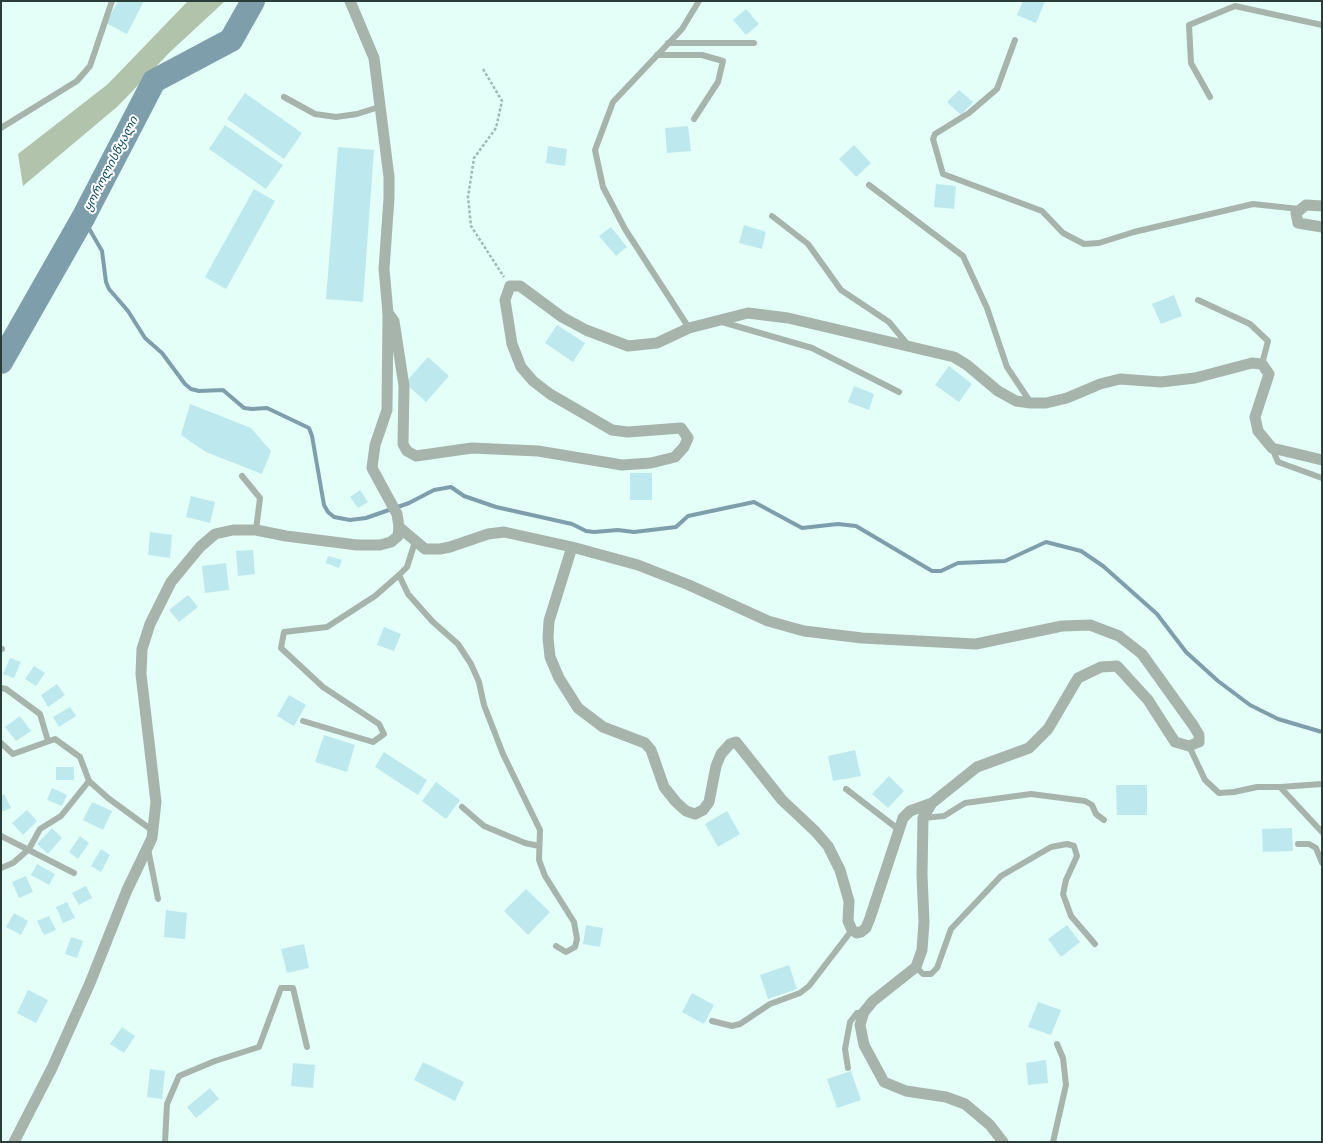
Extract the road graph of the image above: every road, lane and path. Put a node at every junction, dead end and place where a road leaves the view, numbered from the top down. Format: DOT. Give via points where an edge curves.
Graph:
graph roads {
  1 [pos="112,1"];
  2 [pos="350,1"];
  3 [pos="699,1"];
  4 [pos="1322,25"];
  5 [pos="1015,40"];
  6 [pos="668,43"];
  7 [pos="754,43"];
  8 [pos="657,55"];
  9 [pos="483,69"];
  10 [pos="284,97"];
  11 [pos="1210,97"];
  12 [pos="379,107"];
  13 [pos="694,119"];
  14 [pos="1,128"];
  15 [pos="869,185"];
  16 [pos="1322,206"];
  17 [pos="1299,209"];
  18 [pos="772,216"];
  19 [pos="1322,227"];
  20 [pos="510,286"];
  21 [pos="1198,300"];
  22 [pos="388,313"];
  23 [pos="718,321"];
  24 [pos="689,328"];
  25 [pos="909,346"];
  26 [pos="1262,364"];
  27 [pos="899,392"];
  28 [pos="1031,403"];
  29 [pos="1272,448"];
  30 [pos="1322,460"];
  31 [pos="242,476"];
  32 [pos="1322,478"];
  33 [pos="399,527"];
  34 [pos="256,530"];
  35 [pos="415,542"];
  36 [pos="572,547"];
  37 [pos="400,575"];
  38 [pos="1,688"];
  39 [pos="304,721"];
  40 [pos="48,741"];
  41 [pos="1,744"];
  42 [pos="1189,746"];
  43 [pos="89,781"];
  44 [pos="1322,784"];
  45 [pos="1280,787"];
  46 [pos="846,789"];
  47 [pos="932,803"];
  48 [pos="462,807"];
  49 [pos="923,818"];
  50 [pos="1104,820"];
  51 [pos="898,829"];
  52 [pos="153,831"];
  53 [pos="1322,832"];
  54 [pos="1,836"];
  55 [pos="1298,844"];
  56 [pos="539,846"];
  57 [pos="148,848"];
  58 [pos="28,849"];
  59 [pos="1322,863"];
  60 [pos="1,868"];
  61 [pos="74,874"];
  62 [pos="158,899"];
  63 [pos="852,930"];
  64 [pos="1095,944"];
  65 [pos="556,946"];
  66 [pos="916,967"];
  67 [pos="864,1012"];
  68 [pos="712,1021"];
  69 [pos="1057,1044"];
  70 [pos="307,1047"];
  71 [pos="848,1068"];
  72 [pos="14,1142"];
  73 [pos="165,1142"];
  74 [pos="1002,1142"];
  75 [pos="1053,1142"];
  1 -- 14 [label="lane" via="90,66 77,81"];
  2 -- 12 [label="street" via="374,58"];
  3 -- 6 [label="lane" via="682,29"];
  4 -- 11 [label="lane" via="1235,6 1189,25 1191,63"];
  5 -- 17 [label="lane" via="997,89 970,113 935,134 933,139 943,174 1042,211 1063,233 1084,244 1099,243 1134,232 1253,204"];
  6 -- 7 [label="lane"];
  6 -- 8 [label="lane"];
  8 -- 13 [label="lane" via="702,55 723,61 718,82"];
  8 -- 24 [label="lane" via="613,102 595,150 603,187 625,230"];
  9 -- 20 [label="path" via="502,101 496,128 474,158 468,197 471,226"];
  10 -- 12 [label="lane" via="315,114 336,117"];
  12 -- 22 [label="street" via="389,177 384,269"];
  15 -- 28 [label="lane" via="963,256 987,308 1007,367"];
  16 -- 17 [label="street" via="1306,205"];
  17 -- 19 [label="street" via="1296,213 1298,223"];
  18 -- 25 [label="lane" via="808,244 841,290 889,322"];
  20 -- 22 [label="street" via="505,300 512,344 521,367 533,381 550,394 612,430 628,432 681,428 688,438 684,447 674,457 622,466 538,451 472,448 416,456 407,451 402,444 404,386 394,321"];
  20 -- 24 [label="street" via="520,286 562,317 586,330 628,346 657,343"];
  21 -- 26 [label="lane" via="1250,324 1268,341"];
  22 -- 33 [label="street" via="387,410 375,446 372,468 395,510"];
  23 -- 24 [label="street"];
  23 -- 25 [label="street" via="748,314 788,318"];
  23 -- 27 [label="lane" via="812,348"];
  25 -- 28 [label="street" via="954,357 1016,401"];
  26 -- 28 [label="street" via="1252,363 1195,378 1161,382 1120,379 1100,384 1067,398 1046,403"];
  26 -- 29 [label="street" via="1269,374 1255,417 1258,431"];
  29 -- 30 [label="street"];
  29 -- 32 [label="lane" via="1278,462"];
  31 -- 34 [label="lane" via="260,498"];
  33 -- 34 [label="street" via="398,536 391,542 380,545 357,545"];
  33 -- 35 [label="street"];
  34 -- 52 [label="street" via="233,530 214,534 171,582 150,624 142,648 141,674 156,802"];
  35 -- 36 [label="street" via="425,549 440,549 488,534 504,532"];
  35 -- 37 [label="lane" via="407,567"];
  36 -- 42 [label="street" via="638,565 768,621 804,631 870,638 976,644 1062,626 1090,625 1119,636 1142,654 1199,735 1199,742"];
  36 -- 63 [label="street" via="549,621 548,638 550,657 559,678 578,708 603,727 645,743 651,750 664,787 686,811 695,814 703,810 709,802 721,754 730,744 736,742 778,796 828,846 840,870 849,901 848,921"];
  37 -- 39 [label="lane" via="375,596 327,627 284,632 281,648 323,687 379,724 384,734 373,742"];
  37 -- 56 [label="lane" via="408,594 458,644 471,664 503,754 540,830"];
  38 -- 40 [label="lane" via="40,714"];
  40 -- 41 [label="lane" via="13,754"];
  40 -- 43 [label="lane" via="56,739 80,757"];
  42 -- 45 [label="lane" via="1205,780 1219,793 1257,787"];
  42 -- 47 [label="street" via="1175,742 1148,700 1117,666 1100,667 1078,678 1048,729 1029,748 977,767"];
  43 -- 52 [label="lane"];
  43 -- 58 [label="lane" via="61,816 40,829"];
  44 -- 45 [label="lane"];
  45 -- 53 [label="lane"];
  46 -- 51 [label="lane"];
  47 -- 49 [label="street"];
  47 -- 51 [label="street" via="910,811"];
  48 -- 56 [label="lane" via="484,826"];
  49 -- 50 [label="lane" via="944,816 965,803 1031,794 1085,801 1092,805 1096,814"];
  49 -- 66 [label="street" via="924,922 922,950"];
  51 -- 63 [label="street" via="866,928 857,933"];
  52 -- 57 [label="street"];
  54 -- 58 [label="lane"];
  55 -- 59 [label="lane" via="1309,844 1316,848"];
  56 -- 65 [label="lane" via="539,860 545,876 574,922 577,939 575,947 566,952"];
  57 -- 62 [label="lane"];
  57 -- 72 [label="street" via="127,890 90,983 52,1068"];
  58 -- 60 [label="lane" via="13,863"];
  58 -- 61 [label="lane"];
  63 -- 68 [label="lane" via="809,986 800,993 770,1004 740,1024 732,1026"];
  64 -- 66 [label="lane" via="1070,916 1063,894 1066,880 1078,856 1074,846 1067,844 1051,847 1002,876 951,929 937,968 930,974 923,974"];
  66 -- 67 [label="street" via="873,1001"];
  67 -- 71 [label="lane" via="857,1013 850,1022 845,1049"];
  67 -- 74 [label="street" via="860,1025 864,1045 884,1082 906,1091 946,1097 965,1104 990,1125"];
  69 -- 75 [label="lane" via="1063,1058 1066,1085"];
  70 -- 73 [label="lane" via="293,988 280,988 259,1047 179,1076 167,1104"];
}
